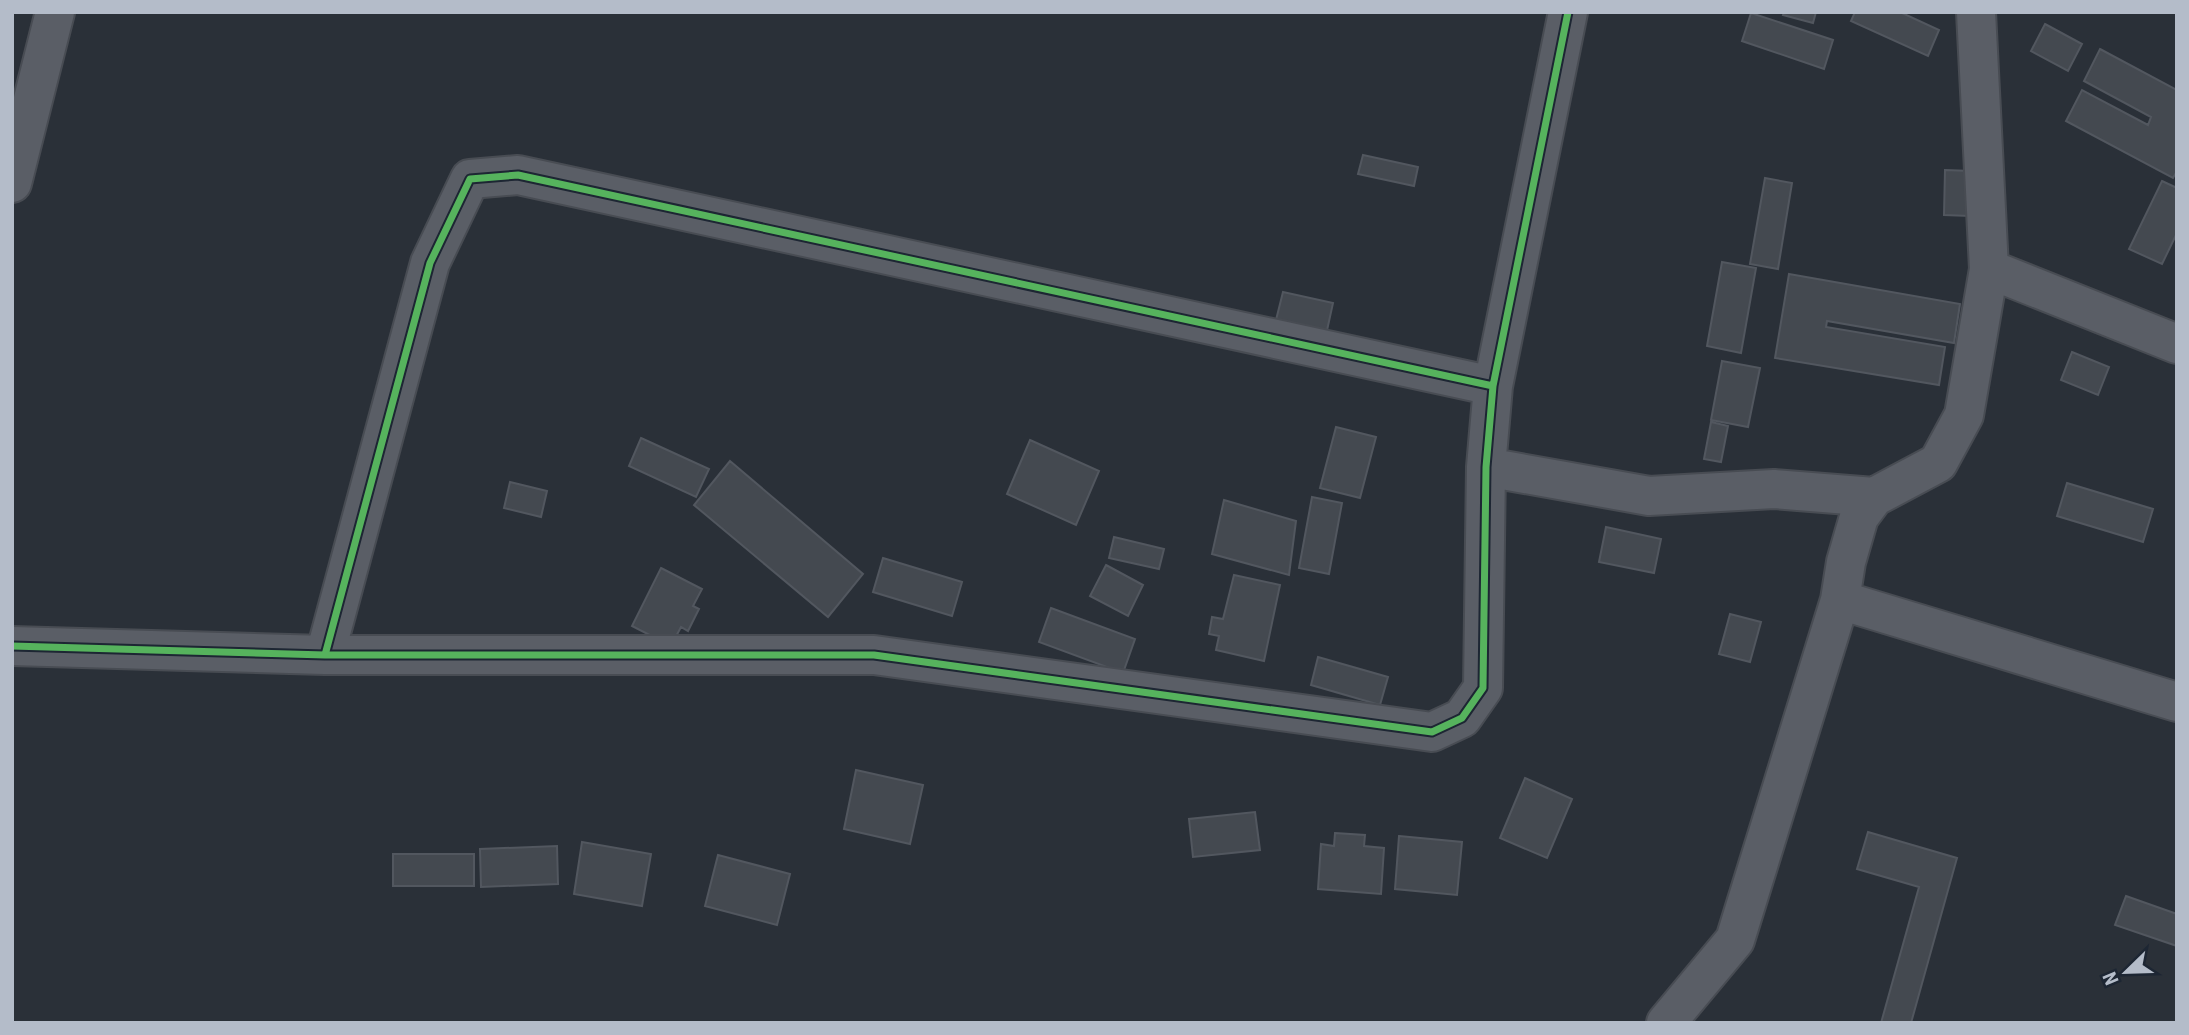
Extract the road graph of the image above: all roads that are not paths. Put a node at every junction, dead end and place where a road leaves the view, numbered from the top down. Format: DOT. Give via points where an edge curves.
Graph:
graph roads {
  1 [pos="55,12"];
  2 [pos="1568,12"];
  3 [pos="1976,12"];
  4 [pos="12,183"];
  5 [pos="1989,269"];
  6 [pos="2177,344"];
  7 [pos="1493,387"];
  8 [pos="1486,467"];
  9 [pos="1874,497"];
  10 [pos="1840,600"];
  11 [pos="12,646"];
  12 [pos="325,655"];
  13 [pos="2177,702"];
  14 [pos="1666,1023"];
  1 -- 4 [label="street"];
  2 -- 7 [label="street"];
  3 -- 5 [label="street"];
  5 -- 6 [label="street"];
  5 -- 9 [label="street" via="1964,415 1938,463"];
  7 -- 8 [label="street"];
  7 -- 12 [label="street" via="518,176 470,179 430,263"];
  8 -- 9 [label="street" via="1649,496 1774,489"];
  8 -- 12 [label="street" via="1483,688 1462,718 1432,732 874,655"];
  9 -- 10 [label="street" via="1859,517"];
  10 -- 13 [label="street"];
  10 -- 14 [label="street" via="1735,940"];
  11 -- 12 [label="street"];
}
